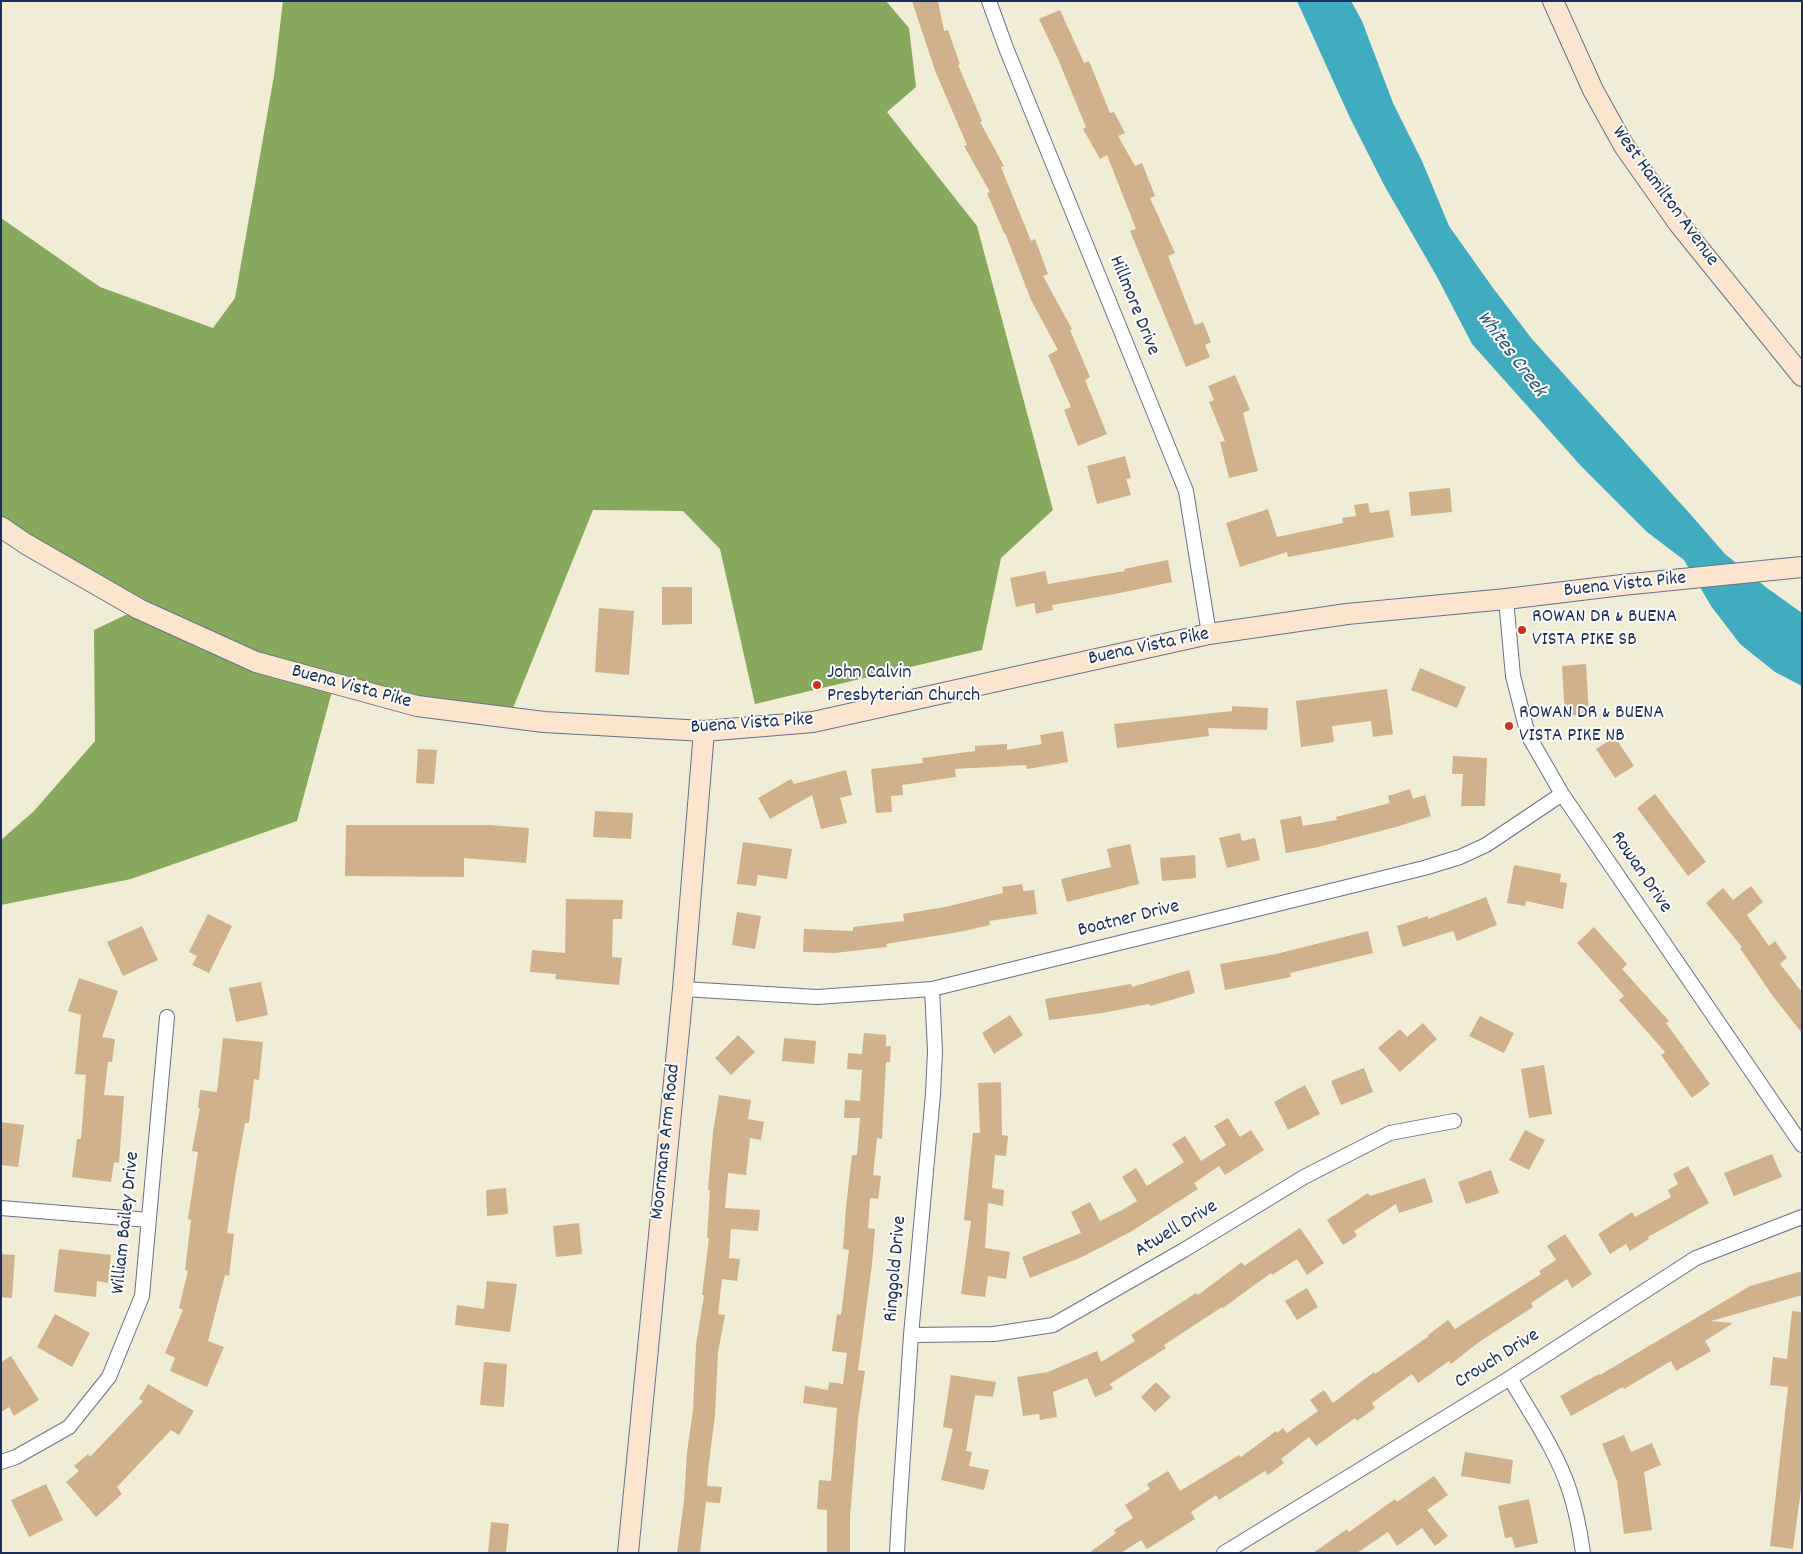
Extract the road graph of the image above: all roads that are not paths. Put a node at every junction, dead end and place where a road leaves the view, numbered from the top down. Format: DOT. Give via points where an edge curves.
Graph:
graph roads {
  1 [pos="989,1"];
  2 [pos="1554,1"];
  3 [pos="1802,376"];
  4 [pos="1,527"];
  5 [pos="1802,567"];
  6 [pos="1506,599"];
  7 [pos="1209,634"];
  8 [pos="704,731"];
  9 [pos="1562,794"];
  10 [pos="683,989"];
  11 [pos="932,989"];
  12 [pos="167,1017"];
  13 [pos="1454,1121"];
  14 [pos="1802,1145"];
  15 [pos="1,1208"];
  16 [pos="1802,1217"];
  17 [pos="149,1220"];
  18 [pos="911,1335"];
  19 [pos="1510,1378"];
  20 [pos="1,1462"];
  21 [pos="628,1553"];
  22 [pos="898,1553"];
  23 [pos="1224,1553"];
  24 [pos="1582,1553"];
  1 -- 7 [label="street, Hillmore Drive" via="1186,490"];
  2 -- 3 [label="main road, West Hamilton Avenue" via="1593,90 1624,146 1679,224"];
  4 -- 8 [label="main road, Buena Vista Pike" via="139,608 256,662 417,706 544,722"];
  5 -- 6 [label="main road, Buena Vista Pike"];
  6 -- 7 [label="main road, Buena Vista Pike" via="1347,614"];
  6 -- 9 [label="street, Rowan Drive" via="1513,676 1528,735"];
  7 -- 8 [label="main road, Buena Vista Pike" via="813,722"];
  8 -- 10 [label="main road, Moormans Arm Road"];
  9 -- 11 [label="street, Boatner Drive" via="1486,845 1460,857"];
  9 -- 14 [label="street, Rowan Drive"];
  10 -- 11 [label="street, Boatner Drive" via="817,997"];
  10 -- 21 [label="main road, Moormans Arm Road"];
  11 -- 18 [label="street, Ringgold Drive" via="934,1077"];
  12 -- 17 [label="street, William Bailey Drive"];
  13 -- 18 [label="street, Atwell Drive" via="1382,1137 1304,1177 1053,1325 994,1334"];
  15 -- 17 [label="street"];
  16 -- 19 [label="street, Crouch Drive" via="1696,1258"];
  17 -- 20 [label="street, William Bailey Drive" via="142,1296 109,1377 69,1427"];
  18 -- 22 [label="street, Ringgold Drive"];
  19 -- 23 [label="street, Crouch Drive"];
  19 -- 24 [label="street" via="1569,1487 1579,1521"];
}
